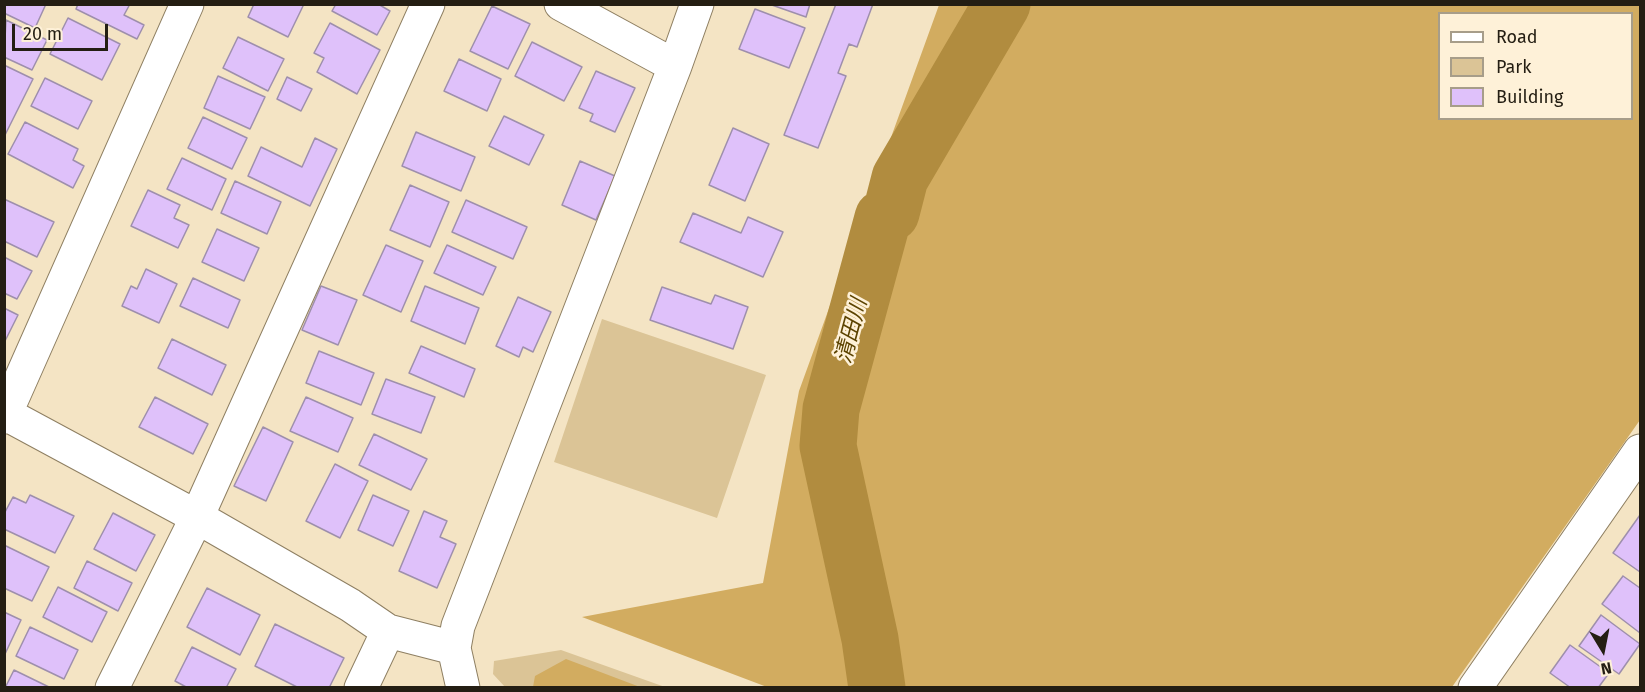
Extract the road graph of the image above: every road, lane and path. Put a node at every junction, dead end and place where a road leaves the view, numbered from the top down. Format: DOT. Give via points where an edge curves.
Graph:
graph roads {
  1 [pos="187,4"];
  2 [pos="428,4"];
  3 [pos="561,4"];
  4 [pos="697,4"];
  5 [pos="675,66"];
  6 [pos="5,415"];
  7 [pos="1641,451"];
  8 [pos="197,517"];
  9 [pos="388,631"];
  10 [pos="454,648"];
  11 [pos="112,687"];
  12 [pos="360,687"];
  13 [pos="463,687"];
  14 [pos="1475,687"];
  1 -- 6 [label="street"];
  2 -- 8 [label="street"];
  3 -- 5 [label="street"];
  4 -- 5 [label="street"];
  5 -- 10 [label="street" via="458,626"];
  6 -- 8 [label="street"];
  7 -- 14 [label="street"];
  8 -- 9 [label="street"];
  8 -- 11 [label="street"];
  9 -- 10 [label="street"];
  9 -- 12 [label="street"];
  10 -- 13 [label="street"];
}
